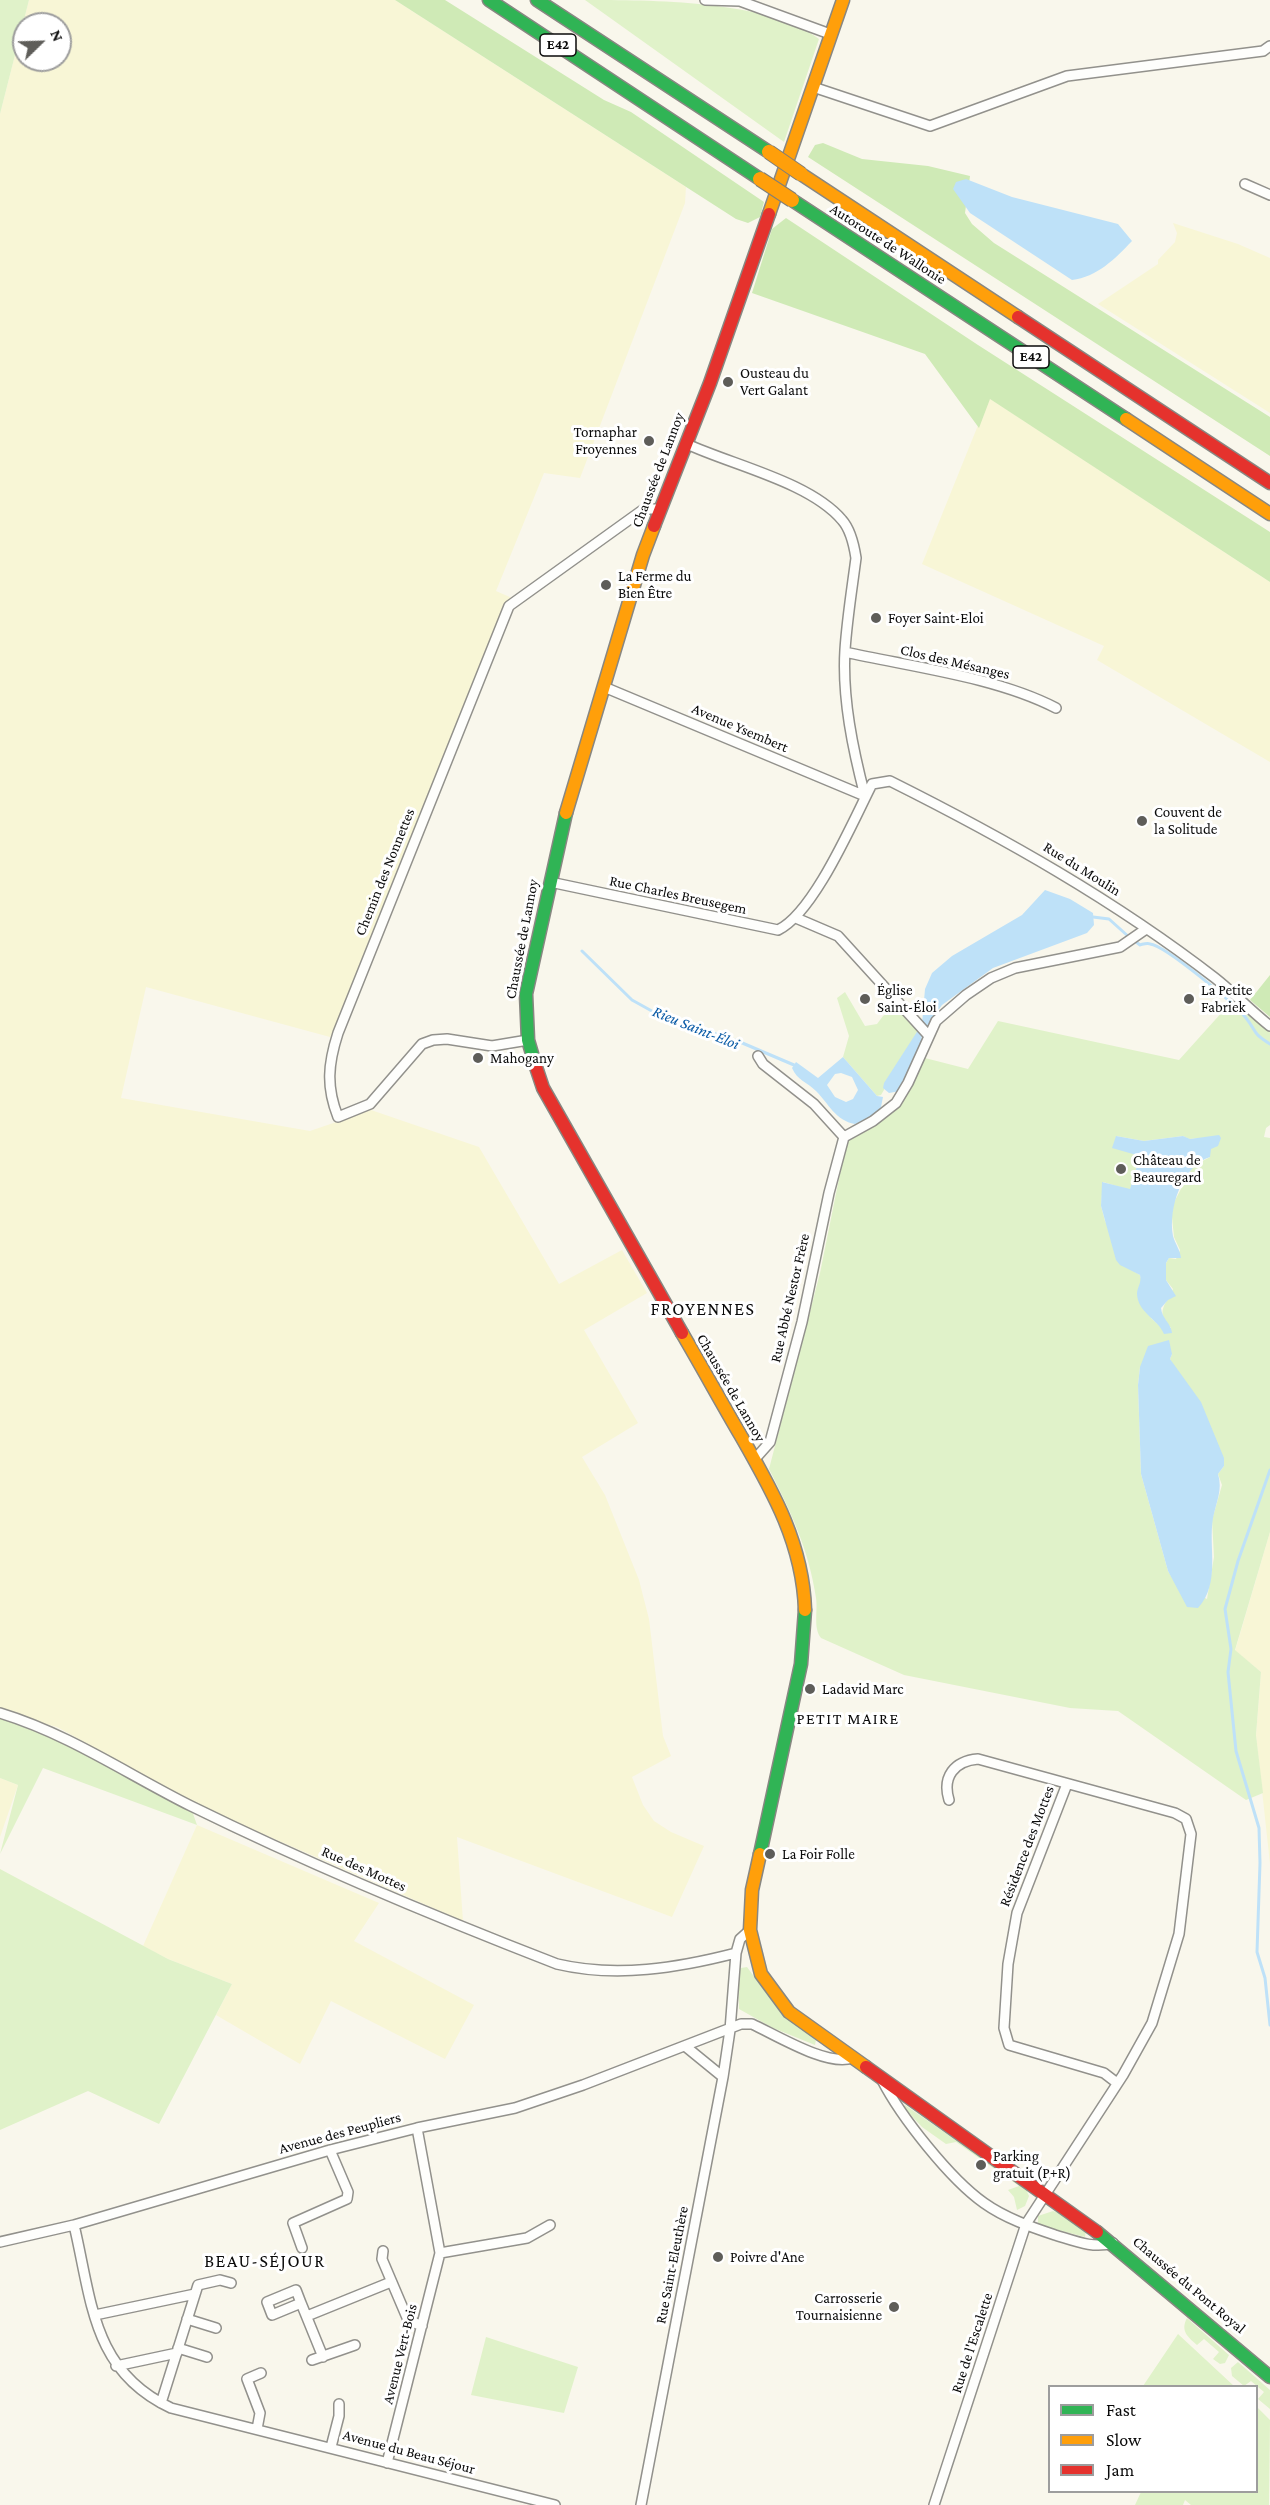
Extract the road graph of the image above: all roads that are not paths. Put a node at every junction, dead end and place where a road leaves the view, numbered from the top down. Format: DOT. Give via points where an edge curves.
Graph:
graph roads {
  1 [pos="489,0"];
  2 [pos="537,0"];
  3 [pos="558,0"];
  4 [pos="705,0"];
  5 [pos="843,0"];
  6 [pos="589,34"];
  7 [pos="830,34"];
  8 [pos="1268,51"];
  9 [pos="813,87"];
  10 [pos="1245,184"];
  11 [pos="1270,195"];
  12 [pos="687,444"];
  13 [pos="1270,483"];
  14 [pos="661,509"];
  15 [pos="1270,514"];
  16 [pos="845,652"];
  17 [pos="604,687"];
  18 [pos="1056,708"];
  19 [pos="865,796"];
  20 [pos="550,882"];
  21 [pos="796,918"];
  22 [pos="1146,929"];
  23 [pos="1270,1026"];
  24 [pos="928,1034"];
  25 [pos="528,1040"];
  26 [pos="758,1056"];
  27 [pos="844,1137"];
  28 [pos="754,1460"];
  29 [pos="0,1713"];
  30 [pos="1066,1784"];
  31 [pos="948,1800"];
  32 [pos="750,1930"];
  33 [pos="736,1953"];
  34 [pos="730,2030"];
  35 [pos="685,2046"];
  36 [pos="852,2058"];
  37 [pos="723,2077"];
  38 [pos="881,2078"];
  39 [pos="1117,2083"];
  40 [pos="417,2128"];
  41 [pos="330,2150"];
  42 [pos="1045,2192"];
  43 [pos="1026,2224"];
  44 [pos="74,2225"];
  45 [pos="550,2225"];
  46 [pos="0,2242"];
  47 [pos="1113,2243"];
  48 [pos="302,2248"];
  49 [pos="383,2251"];
  50 [pos="440,2253"];
  51 [pos="391,2282"];
  52 [pos="231,2283"];
  53 [pos="195,2294"];
  54 [pos="301,2303"];
  55 [pos="95,2316"];
  56 [pos="307,2316"];
  57 [pos="187,2319"];
  58 [pos="422,2326"];
  59 [pos="216,2328"];
  60 [pos="355,2345"];
  61 [pos="178,2350"];
  62 [pos="207,2357"];
  63 [pos="323,2357"];
  64 [pos="312,2360"];
  65 [pos="116,2366"];
  66 [pos="261,2373"];
  67 [pos="1270,2377"];
  68 [pos="161,2403"];
  69 [pos="339,2404"];
  70 [pos="256,2429"];
  71 [pos="331,2447"];
  72 [pos="387,2463"];
  73 [pos="555,2505"];
  74 [pos="641,2505"];
  75 [pos="934,2505"];
  1 -- 15 [label="main road, Autoroute de Wallonie / E42, bridge"];
  2 -- 6 [label="main road, Autoroute de Wallonie / E42"];
  3 -- 6 [label="main road"];
  4 -- 7 [label="street" via="740,1"];
  5 -- 7 [label="main road, Chaussée de Lannoy"];
  6 -- 13 [label="main road, Autoroute de Wallonie / E42, bridge"];
  7 -- 9 [label="main road, Chaussée de Lannoy"];
  8 -- 9 [label="street" via="1067,76 930,126"];
  9 -- 12 [label="main road, Chaussée de Lannoy"];
  10 -- 11 [label="street"];
  12 -- 14 [label="main road, Chaussée de Lannoy"];
  12 -- 16 [label="street" via="819,499 843,521 856,558"];
  14 -- 17 [label="main road, Chaussée de Lannoy"];
  14 -- 25 [label="street, Chemin des Nonnettes" via="644,509 509,606 338,1034 327,1075 330,1097 338,1117 370,1104 412,1052 433,1040 492,1046"];
  16 -- 18 [label="street, Clos des Mésanges" via="1001,686"];
  16 -- 19 [label="street" via="847,702"];
  17 -- 19 [label="street, Avenue Ysembert"];
  17 -- 20 [label="main road, Chaussée de Lannoy" via="571,792"];
  19 -- 21 [label="street" via="830,864"];
  19 -- 22 [label="street, Rue du Moulin" via="872,784 890,781 992,832"];
  20 -- 21 [label="street, Rue Charles Breusegem" via="769,930 778,930"];
  20 -- 25 [label="main road, Chaussée de Lannoy" via="526,994"];
  21 -- 24 [label="street" via="838,936"];
  22 -- 23 [label="street, Rue du Moulin" via="1216,979"];
  22 -- 24 [label="street" via="1120,947 1041,961 991,978 936,1021"];
  24 -- 27 [label="street" via="896,1103"];
  25 -- 28 [label="main road, Chaussée de Lannoy" via="543,1088"];
  26 -- 27 [label="street" via="814,1104"];
  27 -- 28 [label="street, Rue Abbé Nestor Frère" via="770,1442"];
  28 -- 32 [label="main road, Chaussée de Lannoy" via="782,1509 797,1550 804,1585 805,1623 801,1664 755,1873"];
  29 -- 33 [label="street, Rue des Mottes" via="77,1743 190,1805 374,1891 557,1964 581,1970 667,1969"];
  30 -- 31 [label="street, Résidence des Mottes" via="978,1759 964,1760 949,1775 945,1789"];
  30 -- 39 [label="street, Résidence des Mottes" via="1017,1912 1008,1964 1004,2028 1009,2045 1104,2073"];
  30 -- 39 [label="street, Résidence des Mottes" via="1175,1812 1186,1820 1191,1834 1179,1934 1152,2024"];
  32 -- 33 [label="street" via="740,1939"];
  32 -- 36 [label="main road, Chaussée du Pont Royal" via="761,1974 778,2000"];
  33 -- 34 [label="street"];
  34 -- 35 [label="street, Avenue des Peupliers"];
  34 -- 36 [label="street, Avenue des Peupliers" via="752,2024 820,2055 844,2061"];
  34 -- 37 [label="street, Rue Saint-Eleuthère"];
  35 -- 37 [label="street"];
  35 -- 40 [label="street, Avenue des Peupliers" via="515,2108"];
  36 -- 38 [label="main road, Chaussée du Pont Royal"];
  37 -- 74 [label="street, Rue Saint-Eleuthère"];
  38 -- 42 [label="main road, Chaussée du Pont Royal"];
  38 -- 43 [label="street, Chaussée du Pont Royal" via="897,2109 961,2184 985,2204"];
  39 -- 42 [label="street"];
  40 -- 41 [label="street, Avenue des Peupliers"];
  40 -- 50 [label="street, Avenue Vert-Bois"];
  41 -- 44 [label="street, Avenue des Peupliers"];
  41 -- 48 [label="street" via="348,2192 347,2199 293,2223"];
  42 -- 43 [label="street, Rue de l'Escalette"];
  42 -- 47 [label="main road, Chaussée du Pont Royal"];
  43 -- 47 [label="street, Chaussée du Pont Royal" via="1082,2243"];
  43 -- 75 [label="street, Rue de l'Escalette"];
  44 -- 46 [label="street, Avenue des Peupliers"];
  44 -- 55 [label="street, Avenue du Beau Séjour"];
  45 -- 50 [label="street" via="527,2238"];
  47 -- 67 [label="main road, Chaussée du Pont Royal"];
  49 -- 51 [label="street"];
  50 -- 58 [label="street, Avenue Vert-Bois"];
  51 -- 56 [label="street"];
  51 -- 58 [label="street" via="408,2320"];
  52 -- 53 [label="street" via="220,2280 198,2285"];
  53 -- 55 [label="street"];
  53 -- 57 [label="street"];
  54 -- 56 [label="street"];
  55 -- 65 [label="street, Avenue du Beau Séjour"];
  56 -- 63 [label="street"];
  57 -- 59 [label="street"];
  57 -- 61 [label="street"];
  58 -- 72 [label="street, Avenue Vert-Bois"];
  60 -- 63 [label="street"];
  61 -- 62 [label="street"];
  61 -- 65 [label="street"];
  61 -- 68 [label="street"];
  63 -- 64 [label="street"];
  65 -- 68 [label="street, Avenue du Beau Séjour" via="132,2385"];
  66 -- 70 [label="street" via="247,2379 260,2413"];
  68 -- 70 [label="street, Avenue du Beau Séjour"];
  69 -- 71 [label="street"];
  70 -- 71 [label="street, Avenue du Beau Séjour"];
  71 -- 72 [label="street, Avenue du Beau Séjour"];
  72 -- 73 [label="street, Avenue du Beau Séjour"];
}
